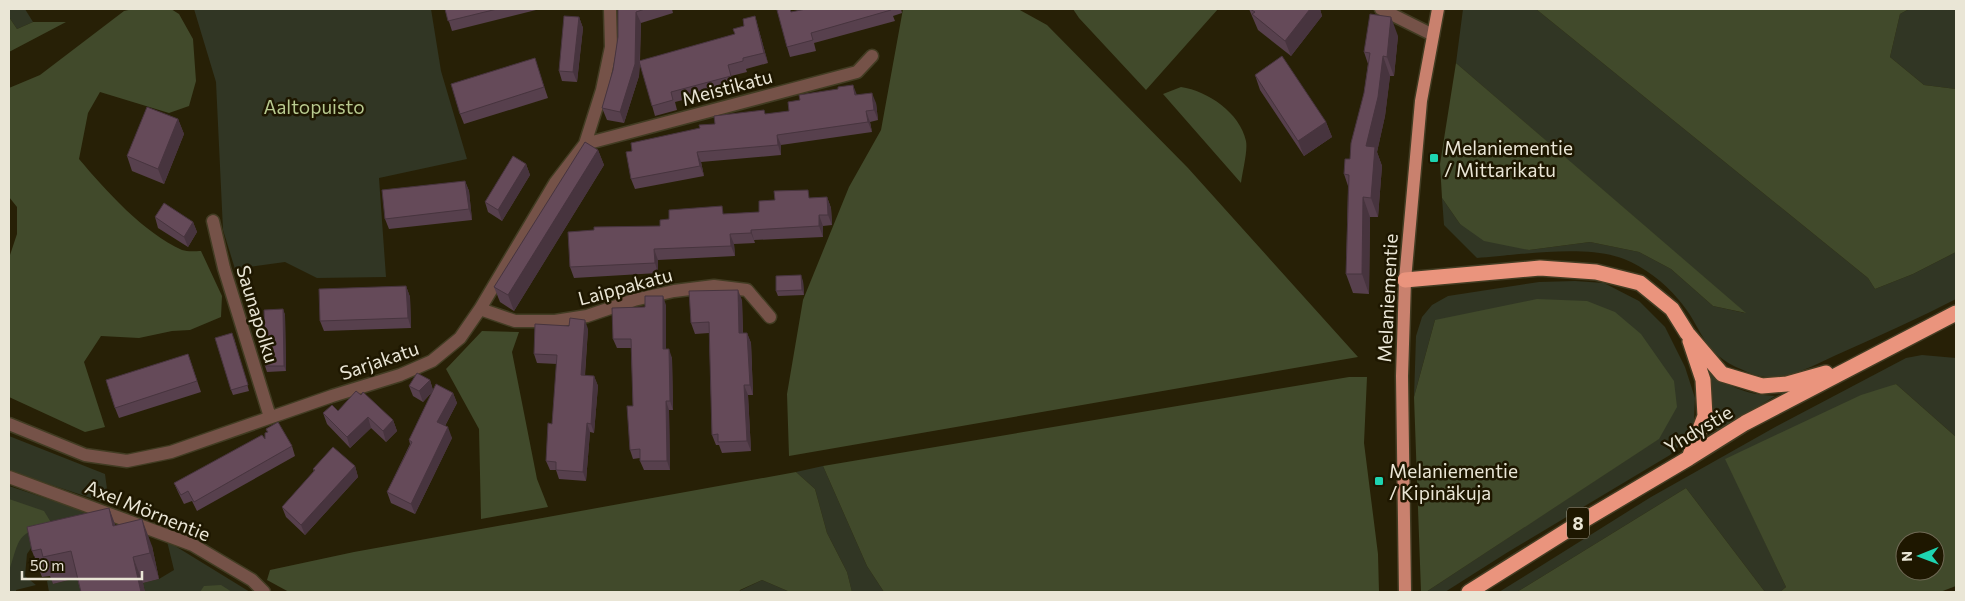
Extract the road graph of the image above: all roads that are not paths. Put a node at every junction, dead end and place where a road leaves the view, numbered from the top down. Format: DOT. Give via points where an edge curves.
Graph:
graph roads {
  1 [pos="610,9"];
  2 [pos="1382,9"];
  3 [pos="1438,9"];
  4 [pos="1433,35"];
  5 [pos="872,56"];
  6 [pos="585,144"];
  7 [pos="212,221"];
  8 [pos="1405,280"];
  9 [pos="480,309"];
  10 [pos="1956,313"];
  11 [pos="770,317"];
  12 [pos="1687,333"];
  13 [pos="1858,363"];
  14 [pos="270,417"];
  15 [pos="9,424"];
  16 [pos="1689,458"];
  17 [pos="9,476"];
  18 [pos="1405,587"];
  19 [pos="264,592"];
  20 [pos="1469,592"];
  1 -- 6 [label="street, Sarjakatu" via="611,47"];
  2 -- 4 [label="street"];
  3 -- 4 [label="main road, Melaniementie"];
  4 -- 8 [label="main road, Melaniementie" via="1421,101"];
  5 -- 6 [label="street, Meistikatu" via="857,72"];
  6 -- 9 [label="street, Sarjakatu" via="555,183"];
  7 -- 14 [label="street, Saunapolku"];
  8 -- 12 [label="highway" via="1540,268 1596,272 1640,283 1672,310"];
  8 -- 18 [label="main road, Melaniementie" via="1402,376"];
  9 -- 11 [label="street, Laippakatu" via="514,321 562,321 674,290 714,286 747,290"];
  9 -- 14 [label="street, Sarjakatu" via="460,338 432,361"];
  10 -- 13 [label="highway, Yhdystie / 8"];
  12 -- 13 [label="highway" via="1722,374 1762,386 1787,384"];
  12 -- 16 [label="highway" via="1703,380 1705,416"];
  13 -- 16 [label="highway, Yhdystie / 8" via="1745,423"];
  14 -- 15 [label="street, Sarjakatu" via="171,452 127,461 85,455"];
  16 -- 20 [label="highway, Yhdystie / 8"];
  17 -- 19 [label="street, Axel Mörnentie" via="193,545 252,580"];
}
